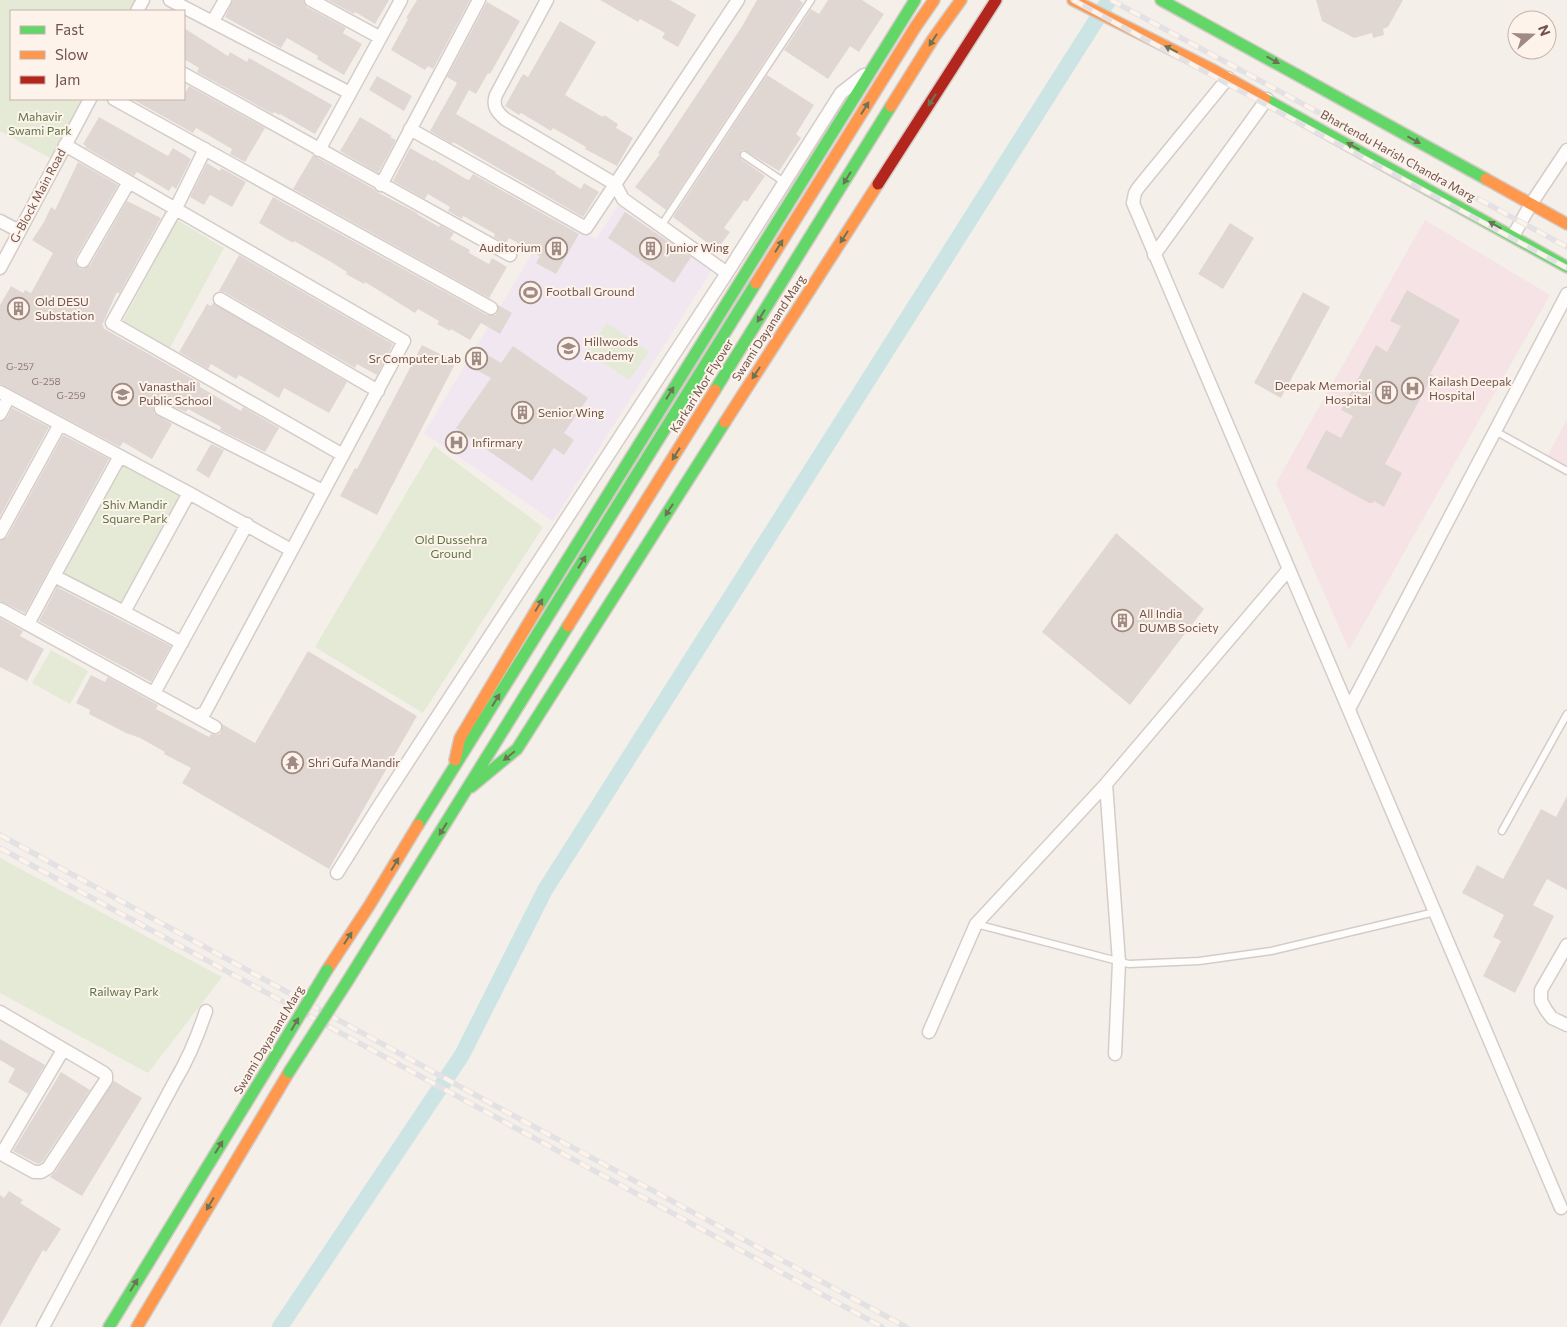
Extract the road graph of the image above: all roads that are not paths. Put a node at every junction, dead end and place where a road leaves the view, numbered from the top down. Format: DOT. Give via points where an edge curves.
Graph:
graph roads {
  1 [pos="170,0"];
  2 [pos="224,0"];
  3 [pos="311,0"];
  4 [pos="401,0"];
  5 [pos="479,0"];
  6 [pos="547,0"];
  7 [pos="811,0"];
  8 [pos="915,0"];
  9 [pos="934,0"];
  10 [pos="961,0"];
  11 [pos="996,0"];
  12 [pos="1073,0"];
  13 [pos="1161,0"];
  14 [pos="734,2"];
  15 [pos="213,21"];
  16 [pos="379,38"];
  17 [pos="869,72"];
  18 [pos="185,75"];
  19 [pos="1228,78"];
  20 [pos="350,93"];
  21 [pos="1267,99"];
  22 [pos="89,100"];
  23 [pos="116,100"];
  24 [pos="410,129"];
  25 [pos="65,145"];
  26 [pos="205,149"];
  27 [pos="319,150"];
  28 [pos="1567,150"];
  29 [pos="744,155"];
  30 [pos="129,182"];
  31 [pos="784,182"];
  32 [pos="615,184"];
  33 [pos="381,185"];
  34 [pos="1531,204"];
  35 [pos="176,208"];
  36 [pos="0,221"];
  37 [pos="1567,224"];
  38 [pos="661,226"];
  39 [pos="20,231"];
  40 [pos="1513,236"];
  41 [pos="1154,254"];
  42 [pos="510,256"];
  43 [pos="83,261"];
  44 [pos="1567,267"];
  45 [pos="0,268"];
  46 [pos="727,273"];
  47 [pos="1567,294"];
  48 [pos="220,299"];
  49 [pos="491,308"];
  50 [pos="378,391"];
  51 [pos="5,395"];
  52 [pos="161,409"];
  53 [pos="0,414"];
  54 [pos="60,424"];
  55 [pos="1495,431"];
  56 [pos="343,455"];
  57 [pos="120,456"];
  58 [pos="1567,471"];
  59 [pos="323,492"];
  60 [pos="189,493"];
  61 [pos="247,524"];
  62 [pos="0,533"];
  63 [pos="291,550"];
  64 [pos="1289,569"];
  65 [pos="54,576"];
  66 [pos="0,609"];
  67 [pos="124,612"];
  68 [pos="28,624"];
  69 [pos="182,643"];
  70 [pos="154,694"];
  71 [pos="1349,709"];
  72 [pos="1567,714"];
  73 [pos="194,716"];
  74 [pos="215,727"];
  75 [pos="453,768"];
  76 [pos="1106,784"];
  77 [pos="469,788"];
  78 [pos="1502,831"];
  79 [pos="337,873"];
  80 [pos="1435,912"];
  81 [pos="976,924"];
  82 [pos="1567,945"];
  83 [pos="1119,962"];
  84 [pos="206,1011"];
  85 [pos="0,1012"];
  86 [pos="1567,1026"];
  87 [pos="929,1032"];
  88 [pos="64,1050"];
  89 [pos="1115,1054"];
  90 [pos="1561,1208"];
  91 [pos="43,1327"];
  92 [pos="109,1327"];
  93 [pos="137,1327"];
  1 -- 15 [label="street"];
  2 -- 15 [label="street"];
  3 -- 16 [label="street"];
  4 -- 16 [label="street"];
  5 -- 24 [label="street"];
  6 -- 32 [label="street" via="496,95 497,112"];
  7 -- 38 [label="lane"];
  8 -- 17 [label="main road"];
  75 -- 9 [label="main road, Karkari Mor Flyover, one-way"];
  10 -- 77 [label="main road, Karkari Mor Flyover, one-way" via="933,39"];
  11 -- 77 [label="main road, Swami Dayanand Marg, one-way" via="517,749"];
  19 -- 12 [label="main road, Bhartendu Harish Chandra Marg, one-way"];
  13 -- 34 [label="main road, Bhartendu Harish Chandra Marg, one-way"];
  14 -- 32 [label="street"];
  15 -- 20 [label="street"];
  16 -- 20 [label="street"];
  17 -- 31 [label="street" via="841,93"];
  75 -- 17 [label="main road, one-way" via="460,738 514,647"];
  18 -- 27 [label="street"];
  19 -- 21 [label="main road, Bhartendu Harish Chandra Marg"];
  19 -- 41 [label="street" via="1135,193 1133,203"];
  20 -- 27 [label="street"];
  40 -- 21 [label="main road, Bhartendu Harish Chandra Marg, one-way"];
  21 -- 41 [label="street"];
  22 -- 25 [label="street, G-Block Main Road"];
  23 -- 26 [label="street"];
  24 -- 32 [label="street" via="586,228"];
  24 -- 33 [label="street"];
  25 -- 30 [label="street"];
  25 -- 39 [label="street, G-Block Main Road"];
  26 -- 35 [label="street"];
  26 -- 49 [label="street"];
  27 -- 33 [label="street"];
  28 -- 34 [label="street"];
  29 -- 31 [label="lane"];
  30 -- 35 [label="street"];
  30 -- 43 [label="street"];
  31 -- 46 [label="street"];
  32 -- 38 [label="street" via="623,198"];
  33 -- 42 [label="street"];
  34 -- 37 [label="main road, Bhartendu Harish Chandra Marg"];
  34 -- 40 [label="street"];
  35 -- 50 [label="street" via="404,342"];
  35 -- 56 [label="street" via="112,323"];
  36 -- 39 [label="street"];
  38 -- 46 [label="street"];
  39 -- 45 [label="street, G-Block Main Road"];
  40 -- 44 [label="main road, Bhartendu Harish Chandra Marg"];
  41 -- 64 [label="street"];
  46 -- 79 [label="street"];
  47 -- 55 [label="street"];
  48 -- 50 [label="street"];
  50 -- 56 [label="street"];
  51 -- 53 [label="street"];
  51 -- 54 [label="street"];
  52 -- 59 [label="street"];
  54 -- 57 [label="street"];
  54 -- 62 [label="street"];
  55 -- 58 [label="lane"];
  55 -- 71 [label="street"];
  56 -- 59 [label="street"];
  57 -- 60 [label="street"];
  57 -- 65 [label="street"];
  59 -- 63 [label="street"];
  60 -- 61 [label="street"];
  60 -- 67 [label="street"];
  61 -- 63 [label="street"];
  61 -- 69 [label="street"];
  63 -- 73 [label="street" via="205,712"];
  64 -- 71 [label="street"];
  64 -- 76 [label="street"];
  65 -- 67 [label="street"];
  65 -- 68 [label="street"];
  66 -- 68 [label="street"];
  67 -- 69 [label="street"];
  68 -- 70 [label="street"];
  69 -- 70 [label="street"];
  70 -- 73 [label="street"];
  71 -- 80 [label="street"];
  72 -- 78 [label="lane"];
  73 -- 74 [label="street"];
  92 -- 75 [label="main road, Swami Dayanand Marg, one-way, bridge"];
  76 -- 81 [label="street"];
  76 -- 83 [label="street"];
  77 -- 93 [label="main road, one-way, bridge" via="289,1072"];
  80 -- 83 [label="lane" via="1271,951 1199,961"];
  80 -- 90 [label="street"];
  81 -- 83 [label="lane"];
  81 -- 87 [label="street"];
  82 -- 86 [label="street" via="1541,990 1541,1001 1546,1010 1552,1018"];
  83 -- 89 [label="street"];
  84 -- 91 [label="street" via="189,1059"];
  85 -- 88 [label="street"];
  88 -- 88 [label="street" via="104,1073 106,1080 48,1168 34,1172 5,1156 4,1150"];
}
